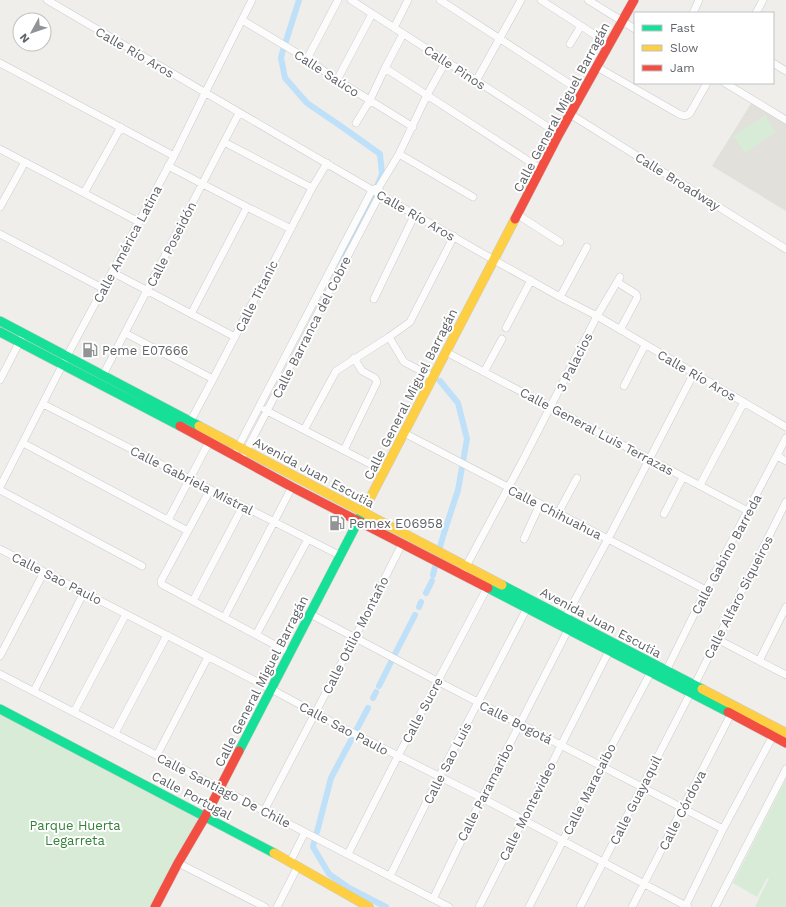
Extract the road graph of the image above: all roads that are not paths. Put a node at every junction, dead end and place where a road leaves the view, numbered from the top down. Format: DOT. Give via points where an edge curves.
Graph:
graph roads {
  1 [pos="47,0"];
  2 [pos="252,0"];
  3 [pos="338,0"];
  4 [pos="350,0"];
  5 [pos="408,0"];
  6 [pos="440,0"];
  7 [pos="520,0"];
  8 [pos="541,0"];
  9 [pos="588,0"];
  10 [pos="634,0"];
  11 [pos="699,0"];
  12 [pos="763,0"];
  13 [pos="693,12"];
  14 [pos="757,12"];
  15 [pos="372,14"];
  16 [pos="242,20"];
  17 [pos="622,22"];
  18 [pos="581,26"];
  19 [pos="394,28"];
  20 [pos="634,28"];
  21 [pos="403,34"];
  22 [pos="500,39"];
  23 [pos="570,44"];
  24 [pos="609,44"];
  25 [pos="307,59"];
  26 [pos="446,61"];
  27 [pos="0,63"];
  28 [pos="774,64"];
  29 [pos="597,67"];
  30 [pos="385,68"];
  31 [pos="786,71"];
  32 [pos="337,80"];
  33 [pos="476,81"];
  34 [pos="705,84"];
  35 [pos="727,84"];
  36 [pos="582,92"];
  37 [pos="205,93"];
  38 [pos="428,96"];
  39 [pos="370,100"];
  40 [pos="239,113"];
  41 [pos="570,114"];
  42 [pos="786,120"];
  43 [pos="356,123"];
  44 [pos="120,127"];
  45 [pos="413,127"];
  46 [pos="559,134"];
  47 [pos="224,142"];
  48 [pos="0,149"];
  49 [pos="399,154"];
  50 [pos="174,156"];
  51 [pos="25,162"];
  52 [pos="327,163"];
  53 [pos="168,166"];
  54 [pos="541,168"];
  55 [pos="202,184"];
  56 [pos="312,188"];
  57 [pos="377,190"];
  58 [pos="84,193"];
  59 [pos="473,197"];
  60 [pos="0,207"];
  61 [pos="247,207"];
  62 [pos="415,214"];
  63 [pos="518,215"];
  64 [pos="139,222"];
  65 [pos="291,229"];
  66 [pos="0,234"];
  67 [pos="454,236"];
  68 [pos="560,242"];
  69 [pos="587,247"];
  70 [pos="786,249"];
  71 [pos="494,260"];
  72 [pos="112,272"];
  73 [pos="329,272"];
  74 [pos="337,276"];
  75 [pos="531,280"];
  76 [pos="104,289"];
  77 [pos="147,291"];
  78 [pos="560,297"];
  79 [pos="374,299"];
  80 [pos="192,314"];
  81 [pos="597,316"];
  82 [pos="0,321"];
  83 [pos="506,328"];
  84 [pos="620,330"];
  85 [pos="298,331"];
  86 [pos="0,332"];
  87 [pos="24,333"];
  88 [pos="125,333"];
  89 [pos="307,335"];
  90 [pos="235,337"];
  91 [pos="389,337"];
  92 [pos="502,339"];
  93 [pos="19,342"];
  94 [pos="646,345"];
  95 [pos="446,352"];
  96 [pos="354,358"];
  97 [pos="65,361"];
  98 [pos="484,372"];
  99 [pos="694,373"];
  100 [pos="103,375"];
  101 [pos="433,377"];
  102 [pos="213,379"];
  103 [pos="0,380"];
  104 [pos="624,386"];
  105 [pos="744,402"];
  106 [pos="43,404"];
  107 [pos="259,407"];
  108 [pos="551,407"];
  109 [pos="268,411"];
  110 [pos="188,426"];
  111 [pos="786,427"];
  112 [pos="304,430"];
  113 [pos="404,433"];
  114 [pos="786,438"];
  115 [pos="209,442"];
  116 [pos="23,443"];
  117 [pos="344,450"];
  118 [pos="240,453"];
  119 [pos="777,456"];
  120 [pos="649,459"];
  121 [pos="786,461"];
  122 [pos="384,471"];
  123 [pos="683,477"];
  124 [pos="577,478"];
  125 [pos="190,479"];
  126 [pos="700,486"];
  127 [pos="292,487"];
  128 [pos="509,488"];
  129 [pos="0,489"];
  130 [pos="210,490"];
  131 [pos="786,502"];
  132 [pos="540,504"];
  133 [pos="243,506"];
  134 [pos="748,511"];
  135 [pos="558,513"];
  136 [pos="664,514"];
  137 [pos="361,517"];
  138 [pos="168,520"];
  139 [pos="275,522"];
  140 [pos="188,531"];
  141 [pos="308,539"];
  142 [pos="524,539"];
  143 [pos="608,539"];
  144 [pos="402,544"];
  145 [pos="1,552"];
  146 [pos="434,555"];
  147 [pos="341,556"];
  148 [pos="142,566"];
  149 [pos="464,571"];
  150 [pos="44,572"];
  151 [pos="487,588"];
  152 [pos="706,590"];
  153 [pos="84,592"];
  154 [pos="193,601"];
  155 [pos="786,607"];
  156 [pos="528,608"];
  157 [pos="126,614"];
  158 [pos="310,614"];
  159 [pos="224,618"];
  160 [pos="567,624"];
  161 [pos="167,635"];
  162 [pos="256,635"];
  163 [pos="355,637"];
  164 [pos="717,639"];
  165 [pos="609,651"];
  166 [pos="290,653"];
  167 [pos="0,656"];
  168 [pos="208,656"];
  169 [pos="759,661"];
  170 [pos="666,671"];
  171 [pos="651,672"];
  172 [pos="0,674"];
  173 [pos="786,675"];
  174 [pos="437,681"];
  175 [pos="692,688"];
  176 [pos="271,689"];
  177 [pos="34,691"];
  178 [pos="479,702"];
  179 [pos="0,709"];
  180 [pos="74,712"];
  181 [pos="315,713"];
  182 [pos="732,714"];
  183 [pos="519,724"];
  184 [pos="775,732"];
  185 [pos="115,733"];
  186 [pos="786,733"];
  187 [pos="786,743"];
  188 [pos="561,745"];
  189 [pos="157,755"];
  190 [pos="398,756"];
  191 [pos="601,766"];
  192 [pos="786,769"];
  193 [pos="439,777"];
  194 [pos="642,787"];
  195 [pos="220,788"];
  196 [pos="482,798"];
  197 [pos="682,808"];
  198 [pos="264,811"];
  199 [pos="205,817"];
  200 [pos="522,820"];
  201 [pos="723,829"];
  202 [pos="305,832"];
  203 [pos="562,841"];
  204 [pos="348,854"];
  205 [pos="604,862"];
  206 [pos="178,863"];
  207 [pos="294,864"];
  208 [pos="390,876"];
  209 [pos="644,884"];
  210 [pos="432,899"];
  211 [pos="158,906"];
  212 [pos="265,907"];
  213 [pos="277,907"];
  214 [pos="369,907"];
  215 [pos="449,907"];
  216 [pos="479,907"];
  217 [pos="530,907"];
  218 [pos="580,907"];
  219 [pos="632,907"];
  220 [pos="686,907"];
  221 [pos="715,907"];
  1 -- 37 [label="street, Calle Río Aros"];
  2 -- 16 [label="street, Calle América Latina"];
  3 -- 25 [label="street"];
  4 -- 15 [label="street, Calle Pinos"];
  5 -- 19 [label="street"];
  6 -- 22 [label="street"];
  7 -- 22 [label="street"];
  8 -- 18 [label="street"];
  9 -- 17 [label="street"];
  10 -- 17 [label="main road, Calle General Miguel Barragán"];
  11 -- 13 [label="street"];
  12 -- 14 [label="street"];
  15 -- 19 [label="street, Calle Pinos"];
  15 -- 32 [label="street"];
  16 -- 25 [label="street, Calle Saúco"];
  16 -- 37 [label="street, Calle América Latina"];
  17 -- 20 [label="street"];
  17 -- 24 [label="main road, Calle General Miguel Barragán"];
  18 -- 23 [label="street"];
  18 -- 24 [label="street"];
  19 -- 21 [label="street, Calle Pinos"];
  21 -- 26 [label="street, Calle Pinos"];
  21 -- 30 [label="street"];
  22 -- 33 [label="street"];
  22 -- 36 [label="street"];
  24 -- 29 [label="main road, Calle General Miguel Barragán"];
  25 -- 32 [label="street, Calle Saúco"];
  26 -- 33 [label="street, Calle Pinos"];
  26 -- 38 [label="street"];
  27 -- 44 [label="street"];
  28 -- 31 [label="street"];
  29 -- 34 [label="street" via="678,114 686,116"];
  29 -- 36 [label="main road, Calle General Miguel Barragán"];
  30 -- 38 [label="street"];
  30 -- 39 [label="street"];
  32 -- 39 [label="street, Calle Saúco"];
  33 -- 46 [label="street, Calle Pinos"];
  35 -- 42 [label="street"];
  36 -- 41 [label="main road, Calle General Miguel Barragán"];
  37 -- 40 [label="street, Calle Río Aros"];
  37 -- 50 [label="street, Calle América Latina"];
  38 -- 45 [label="street"];
  38 -- 54 [label="street"];
  39 -- 43 [label="street"];
  39 -- 45 [label="street, Calle Saúco"];
  40 -- 47 [label="street, Calle Poseidón"];
  40 -- 52 [label="street, Calle Río Aros"];
  41 -- 46 [label="main road, Calle General Miguel Barragán"];
  41 -- 70 [label="street, Calle Broadway"];
  44 -- 50 [label="street"];
  44 -- 58 [label="street"];
  45 -- 49 [label="street"];
  46 -- 54 [label="main road, Calle General Miguel Barragán"];
  47 -- 55 [label="street, Calle Poseidón"];
  47 -- 56 [label="street"];
  48 -- 51 [label="street"];
  49 -- 57 [label="street"];
  49 -- 59 [label="street"];
  50 -- 53 [label="street, Calle América Latina"];
  51 -- 58 [label="street"];
  51 -- 60 [label="street"];
  52 -- 56 [label="street, Calle Titanic"];
  52 -- 57 [label="street, Calle Río Aros"];
  53 -- 55 [label="street"];
  53 -- 64 [label="street, Calle América Latina"];
  54 -- 63 [label="main road, Calle General Miguel Barragán"];
  55 -- 61 [label="street"];
  55 -- 77 [label="street, Calle Poseidón"];
  56 -- 65 [label="street, Calle Titanic"];
  57 -- 62 [label="street, Calle Río Aros"];
  57 -- 73 [label="street, Calle Barranca del Cobre"];
  57 -- 74 [label="street, Calle Barranca del Cobre"];
  58 -- 64 [label="street"];
  61 -- 65 [label="street"];
  61 -- 80 [label="street"];
  62 -- 67 [label="street, Calle Río Aros"];
  62 -- 79 [label="street"];
  63 -- 68 [label="street"];
  63 -- 71 [label="main road, Calle General Miguel Barragán"];
  64 -- 72 [label="street, Calle América Latina"];
  65 -- 90 [label="street, Calle Titanic"];
  66 -- 76 [label="street"];
  67 -- 71 [label="street, Calle Río Aros"];
  67 -- 91 [label="street" via="410,322"];
  69 -- 78 [label="street"];
  71 -- 75 [label="street, Calle Río Aros"];
  71 -- 95 [label="main road, Calle General Miguel Barragán"];
  72 -- 76 [label="street, Calle América Latina"];
  72 -- 77 [label="street"];
  73 -- 74 [label="street"];
  73 -- 85 [label="street, Calle Barranca del Cobre"];
  74 -- 89 [label="street, Calle Barranca del Cobre"];
  75 -- 78 [label="street, Calle Río Aros"];
  75 -- 83 [label="street"];
  76 -- 97 [label="street, Calle América Latina"];
  77 -- 80 [label="street"];
  77 -- 88 [label="street, Calle Poseidón"];
  78 -- 81 [label="street, Calle Río Aros"];
  80 -- 90 [label="street"];
  81 -- 84 [label="street, Calle Río Aros"];
  81 -- 84 [label="street, 3 Palacios" via="618,280 637,296"];
  81 -- 108 [label="street, 3 Palacios"];
  82 -- 87 [label="main road, Avenida Juan Escutia"];
  84 -- 94 [label="street, Calle Río Aros"];
  85 -- 89 [label="street"];
  85 -- 107 [label="street, Calle Barranca del Cobre"];
  86 -- 93 [label="main road, Avenida Juan Escutia"];
  87 -- 93 [label="street"];
  87 -- 97 [label="main road, Avenida Juan Escutia"];
  88 -- 100 [label="street, Calle Poseidón"];
  88 -- 102 [label="street"];
  89 -- 109 [label="street, Calle Barranca del Cobre"];
  90 -- 102 [label="street, Calle Titanic"];
  91 -- 96 [label="street"];
  91 -- 101 [label="street" via="404,362"];
  92 -- 98 [label="street"];
  93 -- 97 [label="main road, Avenida Juan Escutia"];
  93 -- 103 [label="street"];
  94 -- 99 [label="street, Calle Río Aros"];
  94 -- 104 [label="street"];
  95 -- 98 [label="street, Calle General Luis Terrazas"];
  95 -- 101 [label="main road, Calle General Miguel Barragán"];
  96 -- 112 [label="street" via="334,372"];
  96 -- 117 [label="street" via="362,371 375,378 377,382"];
  97 -- 100 [label="main road, Avenida Juan Escutia"];
  97 -- 106 [label="street, Calle América Latina"];
  97 -- 110 [label="main road, Avenida Juan Escutia"];
  98 -- 108 [label="street, Calle General Luis Terrazas"];
  99 -- 105 [label="street, Calle Río Aros"];
  99 -- 120 [label="street, Calle Paramaribo"];
  100 -- 110 [label="main road, Avenida Juan Escutia"];
  101 -- 113 [label="main road, Calle General Miguel Barragán"];
  102 -- 110 [label="street, Calle Titanic"];
  105 -- 111 [label="street, Calle Río Aros"];
  105 -- 126 [label="street"];
  106 -- 116 [label="street, Calle América Latina"];
  106 -- 125 [label="street, Calle Gabriela Mistral"];
  107 -- 109 [label="street"];
  107 -- 118 [label="street, Calle Barranca del Cobre"];
  108 -- 120 [label="street, Calle General Luis Terrazas"];
  108 -- 128 [label="street, 3 Palacios"];
  109 -- 112 [label="street"];
  109 -- 118 [label="street, Calle Barranca del Cobre"];
  110 -- 115 [label="main road, Avenida Juan Escutia"];
  110 -- 118 [label="main road, Avenida Juan Escutia"];
  112 -- 117 [label="street"];
  113 -- 122 [label="main road, Calle General Miguel Barragán"];
  113 -- 128 [label="street, Calle Chihuahua"];
  114 -- 119 [label="street, Calle Gabino Barreda"];
  115 -- 118 [label="main road, Avenida Juan Escutia"];
  115 -- 125 [label="street"];
  116 -- 129 [label="street, Calle América Latina"];
  116 -- 138 [label="street"];
  117 -- 122 [label="street"];
  118 -- 127 [label="main road, Avenida Juan Escutia"];
  118 -- 137 [label="main road, Avenida Juan Escutia"];
  119 -- 121 [label="street"];
  119 -- 134 [label="street, Calle Gabino Barreda"];
  120 -- 123 [label="street, Calle General Luis Terrazas"];
  120 -- 143 [label="street, Calle Paramaribo"];
  122 -- 137 [label="main road, Calle General Miguel Barragán"];
  123 -- 126 [label="street, Calle General Luis Terrazas"];
  123 -- 136 [label="street"];
  124 -- 135 [label="street"];
  125 -- 130 [label="street, Calle Gabriela Mistral"];
  125 -- 138 [label="street"];
  126 -- 134 [label="street, Calle General Luis Terrazas"];
  127 -- 137 [label="main road, Avenida Juan Escutia"];
  127 -- 139 [label="street"];
  128 -- 132 [label="street, Calle Chihuahua"];
  128 -- 149 [label="street, 3 Palacios"];
  129 -- 148 [label="street"];
  130 -- 133 [label="street, Calle Gabriela Mistral"];
  130 -- 140 [label="street"];
  131 -- 164 [label="street, Calle Alfaro Siqueiros"];
  132 -- 135 [label="street, Calle Chihuahua"];
  132 -- 142 [label="street"];
  133 -- 139 [label="street, Calle Gabriela Mistral"];
  133 -- 154 [label="street"];
  134 -- 152 [label="street, Calle Gabino Barreda"];
  135 -- 143 [label="street, Calle Chihuahua"];
  137 -- 144 [label="main road, Avenida Juan Escutia"];
  137 -- 146 [label="main road, Avenida Juan Escutia"];
  137 -- 147 [label="main road, Calle General Miguel Barragán"];
  138 -- 140 [label="street"];
  139 -- 141 [label="street, Calle Gabriela Mistral"];
  139 -- 159 [label="street"];
  140 -- 154 [label="street" via="161,583"];
  141 -- 147 [label="street, Calle Gabriela Mistral"];
  141 -- 162 [label="street"];
  143 -- 152 [label="street, Calle Chihuahua"];
  143 -- 160 [label="street, Calle Paramaribo"];
  144 -- 146 [label="main road, Avenida Juan Escutia"];
  144 -- 163 [label="street, Calle Otilio Montaño"];
  145 -- 150 [label="street, Calle Sao Paulo"];
  146 -- 149 [label="main road, Avenida Juan Escutia"];
  147 -- 158 [label="main road, Calle General Miguel Barragán"];
  149 -- 151 [label="main road, Avenida Juan Escutia"];
  149 -- 160 [label="main road, Avenida Juan Escutia"];
  150 -- 153 [label="street, Calle Sao Paulo"];
  150 -- 167 [label="street"];
  151 -- 156 [label="main road, Avenida Juan Escutia"];
  151 -- 174 [label="street, Calle Sucre"];
  152 -- 170 [label="street, Calle Gabino Barreda"];
  153 -- 157 [label="street, Calle Sao Paulo"];
  153 -- 177 [label="street"];
  154 -- 159 [label="street"];
  155 -- 169 [label="street"];
  156 -- 160 [label="main road, Avenida Juan Escutia"];
  156 -- 178 [label="street, Calle Sao Luis"];
  157 -- 161 [label="street, Calle Sao Paulo"];
  157 -- 180 [label="street"];
  158 -- 163 [label="street, Calle Bogotá"];
  158 -- 166 [label="main road, Calle General Miguel Barragán"];
  159 -- 162 [label="street"];
  160 -- 165 [label="main road, Avenida Juan Escutia"];
  160 -- 170 [label="main road, Avenida Juan Escutia"];
  160 -- 183 [label="street, Calle Paramaribo"];
  161 -- 168 [label="street, Calle Sao Paulo"];
  161 -- 185 [label="street"];
  162 -- 166 [label="street"];
  163 -- 174 [label="street, Calle Bogotá"];
  163 -- 181 [label="street, Calle Otilio Montaño"];
  164 -- 169 [label="street"];
  164 -- 175 [label="street, Calle Alfaro Siqueiros"];
  165 -- 171 [label="main road, Avenida Juan Escutia"];
  165 -- 188 [label="street, Calle Montevideo"];
  166 -- 176 [label="main road, Calle General Miguel Barragán"];
  168 -- 176 [label="street, Calle Sao Paulo"];
  168 -- 189 [label="street"];
  169 -- 173 [label="street"];
  170 -- 175 [label="main road, Avenida Juan Escutia"];
  171 -- 175 [label="main road, Avenida Juan Escutia"];
  171 -- 191 [label="street, Calle Maracaibo"];
  172 -- 177 [label="street, Calle Santiago De Chile"];
  174 -- 178 [label="street, Calle Bogotá"];
  174 -- 190 [label="street, Calle Sucre"];
  175 -- 182 [label="main road, Avenida Juan Escutia"];
  175 -- 184 [label="main road, Avenida Juan Escutia"];
  175 -- 194 [label="street, Calle Guayaquil"];
  176 -- 181 [label="street, Calle Sao Paulo"];
  176 -- 195 [label="main road, Calle General Miguel Barragán"];
  177 -- 180 [label="street, Calle Santiago De Chile"];
  178 -- 183 [label="street, Calle Bogotá"];
  178 -- 193 [label="street, Calle Sao Luis"];
  179 -- 199 [label="main road, Calle Portugal"];
  180 -- 185 [label="street, Calle Santiago De Chile"];
  181 -- 190 [label="street, Calle Sao Paulo"];
  181 -- 198 [label="street, Calle Otilio Montaño"];
  182 -- 184 [label="main road, Avenida Juan Escutia"];
  182 -- 197 [label="street, Calle Córdova"];
  183 -- 188 [label="street, Calle Bogotá"];
  183 -- 196 [label="street, Calle Paramaribo"];
  184 -- 186 [label="main road, Avenida Juan Escutia"];
  184 -- 187 [label="main road, Avenida Juan Escutia"];
  184 -- 201 [label="street"];
  185 -- 189 [label="street, Calle Santiago De Chile"];
  188 -- 191 [label="street, Calle Bogotá"];
  188 -- 200 [label="street, Calle Montevideo"];
  189 -- 195 [label="street, Calle Santiago De Chile"];
  190 -- 193 [label="street, Calle Sao Paulo"];
  190 -- 204 [label="street, Calle Sucre"];
  191 -- 194 [label="street, Calle Bogotá"];
  191 -- 203 [label="street, Calle Maracaibo"];
  192 -- 221 [label="street"];
  193 -- 196 [label="street, Calle Sao Paulo"];
  193 -- 208 [label="street, Calle Sao Luis"];
  194 -- 197 [label="street, Calle Bogotá"];
  194 -- 205 [label="street, Calle Guayaquil"];
  195 -- 198 [label="street, Calle Santiago De Chile"];
  195 -- 199 [label="main road, Calle General Miguel Barragán"];
  196 -- 200 [label="street, Calle Sao Paulo"];
  196 -- 210 [label="street, Calle Paramaribo"];
  197 -- 201 [label="street, Calle Bogotá"];
  197 -- 209 [label="street, Calle Córdova"];
  198 -- 202 [label="street, Calle Santiago De Chile"];
  199 -- 206 [label="main road, Calle General Miguel Barragán"];
  199 -- 207 [label="main road, Calle Portugal"];
  200 -- 203 [label="street, Calle Sao Paulo"];
  200 -- 216 [label="street, Calle Montevideo"];
  201 -- 220 [label="street"];
  202 -- 204 [label="street, Calle Santiago De Chile"];
  202 -- 207 [label="street"];
  203 -- 205 [label="street, Calle Sao Paulo"];
  203 -- 217 [label="street, Calle Maracaibo"];
  204 -- 208 [label="street, Calle Santiago De Chile"];
  205 -- 209 [label="street, Calle Sao Paulo"];
  205 -- 218 [label="street, Calle Guayaquil"];
  206 -- 211 [label="main road, Calle General Miguel Barragán"];
  206 -- 212 [label="street"];
  207 -- 213 [label="street"];
  207 -- 214 [label="main road, Calle Portugal"];
  208 -- 210 [label="street, Calle Santiago De Chile"];
  209 -- 219 [label="street, Calle Córdova"];
  209 -- 220 [label="street, Calle Sao Paulo"];
  210 -- 215 [label="street, Calle Santiago De Chile"];
}
